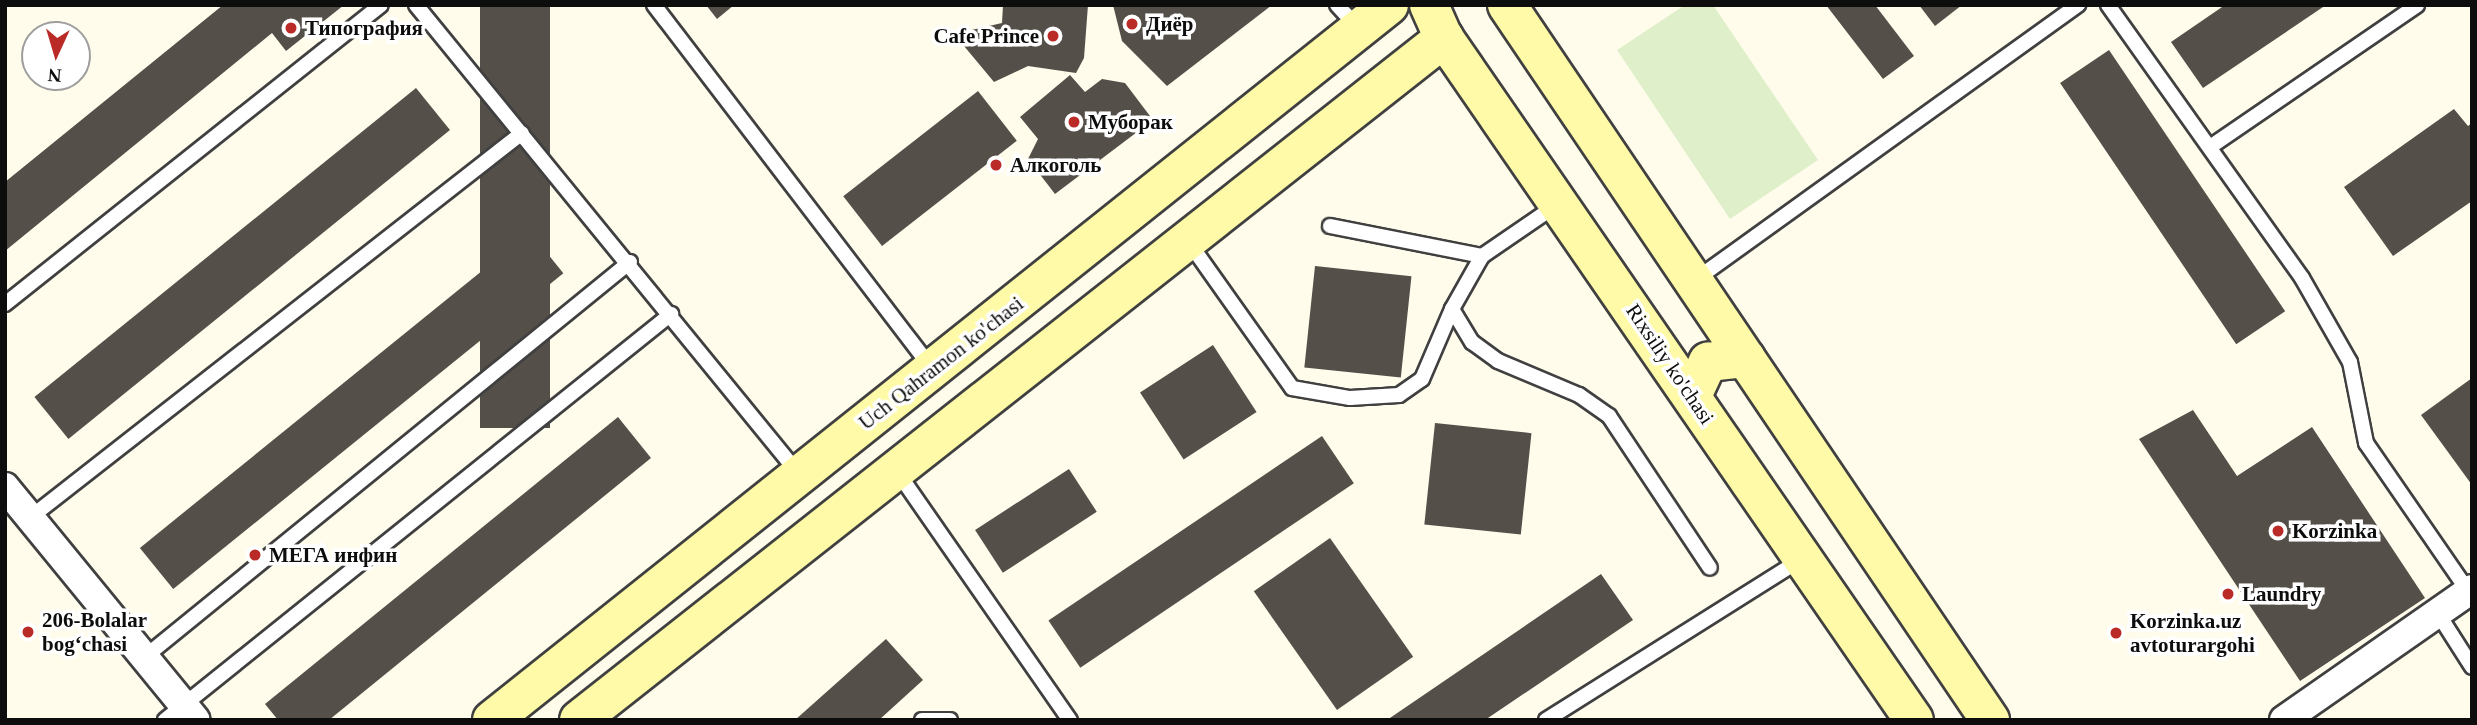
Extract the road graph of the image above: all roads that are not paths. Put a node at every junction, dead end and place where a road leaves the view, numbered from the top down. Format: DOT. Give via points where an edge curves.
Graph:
graph roads {
  1 [pos="382,5"];
  2 [pos="416,5"];
  3 [pos="654,5"];
  4 [pos="1389,5"];
  5 [pos="1507,5"];
  6 [pos="2078,5"];
  7 [pos="2108,5"];
  8 [pos="2417,5"];
  9 [pos="1441,16"];
  10 [pos="1349,18"];
  11 [pos="522,133"];
  12 [pos="2210,147"];
  13 [pos="1559,203"];
  14 [pos="1330,226"];
  15 [pos="1187,240"];
  16 [pos="1482,256"];
  17 [pos="631,262"];
  18 [pos="1693,281"];
  19 [pos="5,304"];
  20 [pos="1452,309"];
  21 [pos="671,314"];
  22 [pos="1746,359"];
  23 [pos="933,369"];
  24 [pos="1692,396"];
  25 [pos="895,469"];
  26 [pos="799,475"];
  27 [pos="5,487"];
  28 [pos="31,517"];
  29 [pos="1804,558"];
  30 [pos="1710,568"];
  31 [pos="2470,590"];
  32 [pos="651,594"];
  33 [pos="2437,612"];
  34 [pos="683,637"];
  35 [pos="146,656"];
  36 [pos="2472,667"];
  37 [pos="182,715"];
  38 [pos="1064,718"];
  39 [pos="492,720"];
  40 [pos="579,720"];
  41 [pos="922,720"];
  42 [pos="950,720"];
  43 [pos="1546,720"];
  44 [pos="1914,720"];
  45 [pos="1990,720"];
  46 [pos="2284,720"];
  1 -- 19 [label="lane"];
  2 -- 11 [label="lane"];
  3 -- 23 [label="lane"];
  4 -- 10 [label="main road, Uch Qahramon ko'chasi"];
  5 -- 18 [label="main road"];
  6 -- 18 [label="lane"];
  7 -- 12 [label="lane"];
  8 -- 12 [label="lane"];
  9 -- 13 [label="main road, Rixsiliy ko'chasi"];
  9 -- 15 [label="main road"];
  10 -- 23 [label="main road, Uch Qahramon ko'chasi"];
  11 -- 17 [label="lane"];
  11 -- 28 [label="lane"];
  12 -- 31 [label="lane" via="2302,278 2350,362 2366,443"];
  13 -- 16 [label="lane"];
  13 -- 24 [label="main road, Rixsiliy ko'chasi"];
  14 -- 16 [label="lane"];
  15 -- 20 [label="lane" via="1292,388 1350,398 1399,395 1422,379"];
  15 -- 25 [label="main road"];
  16 -- 20 [label="lane"];
  17 -- 21 [label="lane"];
  17 -- 35 [label="lane"];
  18 -- 22 [label="main road"];
  20 -- 30 [label="lane" via="1472,342 1498,361 1579,395 1609,416"];
  21 -- 26 [label="lane"];
  21 -- 37 [label="lane"];
  22 -- 24 [label="main road" via="1708,362"];
  22 -- 45 [label="main road"];
  23 -- 26 [label="main road, Uch Qahramon ko'chasi"];
  24 -- 29 [label="main road, Rixsiliy ko'chasi"];
  25 -- 34 [label="main road"];
  25 -- 38 [label="lane"];
  26 -- 32 [label="main road, Uch Qahramon ko'chasi"];
  27 -- 28 [label="street"];
  28 -- 35 [label="street"];
  29 -- 43 [label="lane"];
  29 -- 44 [label="main road, Rixsiliy ko'chasi"];
  31 -- 33 [label="street"];
  32 -- 34 [label="main road"];
  32 -- 39 [label="main road, Uch Qahramon ko'chasi"];
  33 -- 36 [label="lane"];
  33 -- 46 [label="street"];
  34 -- 40 [label="main road"];
  35 -- 37 [label="street"];
  41 -- 42 [label="lane"];
}
